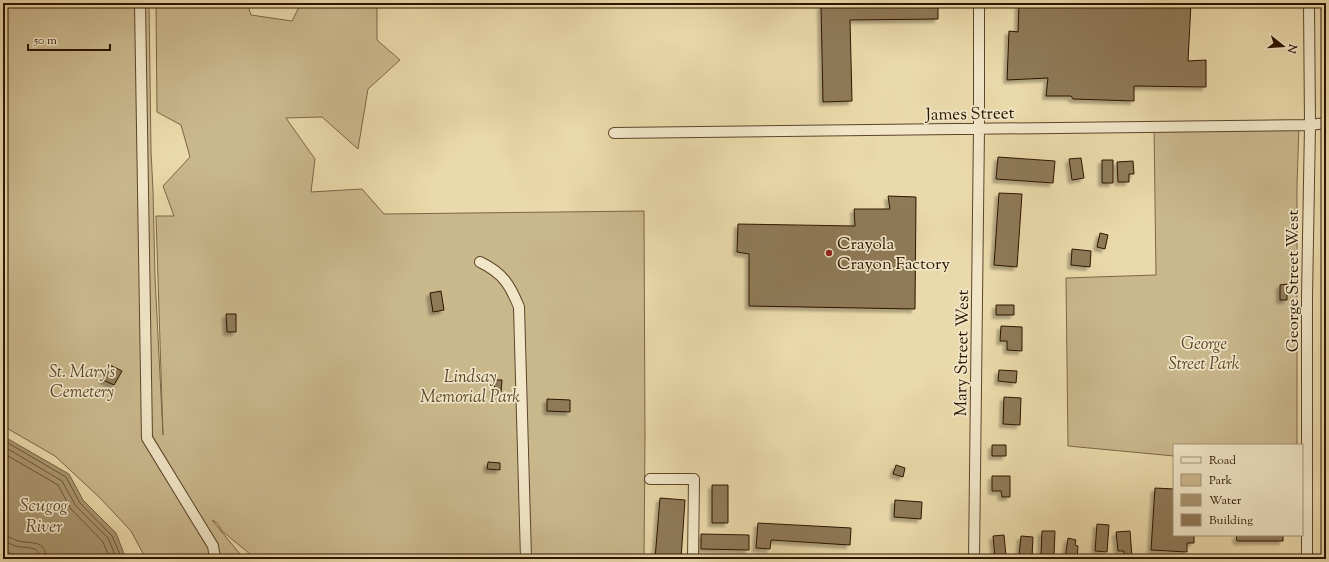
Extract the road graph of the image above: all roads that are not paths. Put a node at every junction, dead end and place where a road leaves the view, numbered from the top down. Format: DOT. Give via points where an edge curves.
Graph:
graph roads {
  1 [pos="140,3"];
  2 [pos="979,3"];
  3 [pos="1309,3"];
  4 [pos="1326,123"];
  5 [pos="1310,125"];
  6 [pos="979,128"];
  7 [pos="614,133"];
  8 [pos="480,262"];
  9 [pos="650,479"];
  10 [pos="215,559"];
  11 [pos="526,559"];
  12 [pos="693,559"];
  13 [pos="974,559"];
  14 [pos="1307,559"];
  1 -- 10 [label="street" via="147,438 213,546"];
  2 -- 6 [label="street, Mary Street West"];
  3 -- 5 [label="street, George Street West"];
  4 -- 5 [label="street, James Street"];
  5 -- 6 [label="street, James Street"];
  5 -- 14 [label="street, George Street West"];
  6 -- 7 [label="street, James Street"];
  6 -- 13 [label="street, Mary Street West"];
  8 -- 11 [label="street" via="502,276 511,287 519,307"];
  9 -- 12 [label="street" via="694,480"];
}
